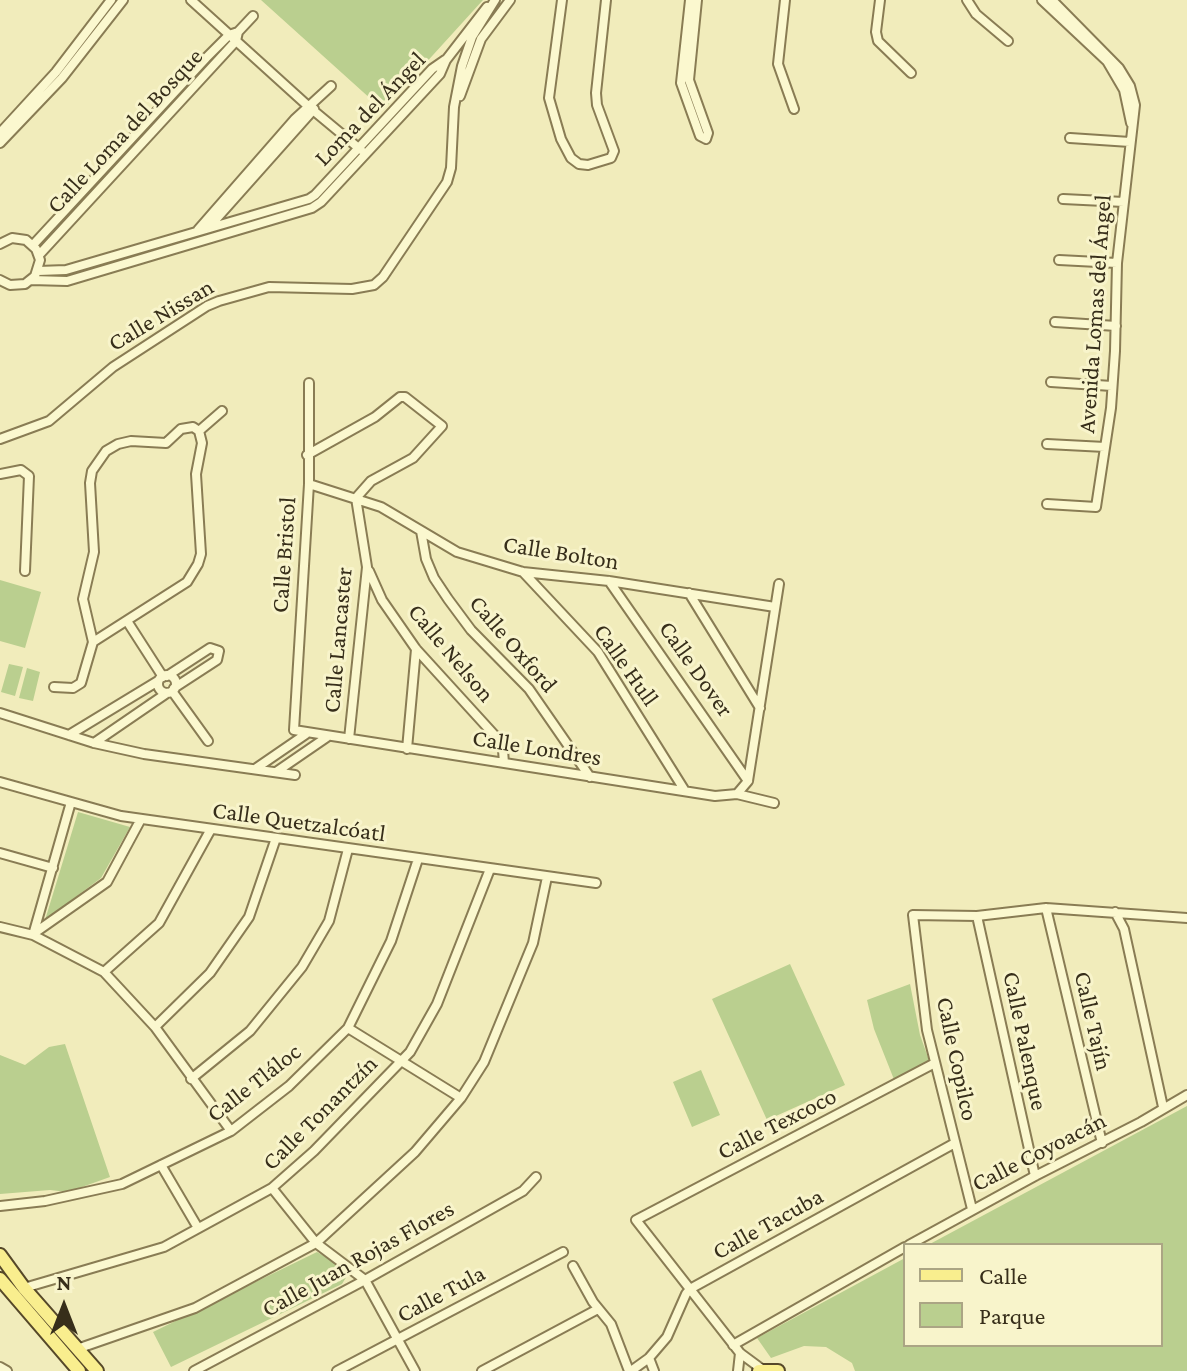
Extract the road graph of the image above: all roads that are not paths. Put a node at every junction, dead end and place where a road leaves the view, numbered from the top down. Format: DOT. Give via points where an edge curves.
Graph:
graph roads {
  1 [pos="111,0"];
  2 [pos="123,0"];
  3 [pos="191,0"];
  4 [pos="494,0"];
  5 [pos="562,0"];
  6 [pos="606,0"];
  7 [pos="690,0"];
  8 [pos="697,0"];
  9 [pos="785,0"];
  10 [pos="880,0"];
  11 [pos="967,0"];
  12 [pos="1042,0"];
  13 [pos="1052,0"];
  14 [pos="508,1"];
  15 [pos="253,16"];
  16 [pos="234,36"];
  17 [pos="1008,41"];
  18 [pos="446,60"];
  19 [pos="911,73"];
  20 [pos="331,86"];
  21 [pos="312,107"];
  22 [pos="454,107"];
  23 [pos="794,109"];
  24 [pos="1131,124"];
  25 [pos="0,133"];
  26 [pos="1070,138"];
  27 [pos="1130,142"];
  28 [pos="0,143"];
  29 [pos="358,147"];
  30 [pos="366,154"];
  31 [pos="1063,199"];
  32 [pos="1124,202"];
  33 [pos="230,204"];
  34 [pos="238,219"];
  35 [pos="206,229"];
  36 [pos="242,229"];
  37 [pos="196,231"];
  38 [pos="2,240"];
  39 [pos="201,241"];
  40 [pos="190,244"];
  41 [pos="33,245"];
  42 [pos="39,255"];
  43 [pos="1059,260"];
  44 [pos="1117,263"];
  45 [pos="38,271"];
  46 [pos="31,280"];
  47 [pos="1,282"];
  48 [pos="1055,322"];
  49 [pos="1116,326"];
  50 [pos="1051,382"];
  51 [pos="309,383"];
  52 [pos="1112,386"];
  53 [pos="222,411"];
  54 [pos="199,431"];
  55 [pos="308,436"];
  56 [pos="0,439"];
  57 [pos="328,442"];
  58 [pos="1047,444"];
  59 [pos="1105,447"];
  60 [pos="307,455"];
  61 [pos="0,474"];
  62 [pos="309,484"];
  63 [pos="356,498"];
  64 [pos="1047,504"];
  65 [pos="421,531"];
  66 [pos="367,567"];
  67 [pos="25,571"];
  68 [pos="523,572"];
  69 [pos="609,581"];
  70 [pos="779,584"];
  71 [pos="689,593"];
  72 [pos="382,600"];
  73 [pos="365,603"];
  74 [pos="775,607"];
  75 [pos="127,621"];
  76 [pos="93,642"];
  77 [pos="416,649"];
  78 [pos="163,678"];
  79 [pos="54,687"];
  80 [pos="171,691"];
  81 [pos="760,708"];
  82 [pos="0,713"];
  83 [pos="294,730"];
  84 [pos="306,733"];
  85 [pos="69,735"];
  86 [pos="327,736"];
  87 [pos="349,739"];
  88 [pos="208,741"];
  89 [pos="94,743"];
  90 [pos="407,749"];
  91 [pos="504,763"];
  92 [pos="254,770"];
  93 [pos="275,773"];
  94 [pos="295,775"];
  95 [pos="590,777"];
  96 [pos="748,781"];
  97 [pos="0,782"];
  98 [pos="685,791"];
  99 [pos="737,794"];
  100 [pos="71,802"];
  101 [pos="774,803"];
  102 [pos="141,819"];
  103 [pos="211,829"];
  104 [pos="276,838"];
  105 [pos="348,849"];
  106 [pos="0,853"];
  107 [pos="418,859"];
  108 [pos="53,868"];
  109 [pos="490,869"];
  110 [pos="547,877"];
  111 [pos="596,883"];
  112 [pos="1046,908"];
  113 [pos="1115,912"];
  114 [pos="977,916"];
  115 [pos="1187,918"];
  116 [pos="0,927"];
  117 [pos="33,934"];
  118 [pos="104,972"];
  119 [pos="155,1027"];
  120 [pos="348,1028"];
  121 [pos="403,1060"];
  122 [pos="935,1063"];
  123 [pos="191,1079"];
  124 [pos="1187,1095"];
  125 [pos="461,1098"];
  126 [pos="1163,1107"];
  127 [pos="231,1131"];
  128 [pos="955,1143"];
  129 [pos="1102,1143"];
  130 [pos="161,1165"];
  131 [pos="1035,1176"];
  132 [pos="536,1177"];
  133 [pos="272,1188"];
  134 [pos="0,1206"];
  135 [pos="972,1209"];
  136 [pos="198,1228"];
  137 [pos="316,1243"];
  138 [pos="912,1243"];
  139 [pos="903,1248"];
  140 [pos="563,1252"];
  141 [pos="0,1255"];
  142 [pos="573,1266"];
  143 [pos="0,1279"];
  144 [pos="365,1280"];
  145 [pos="24,1288"];
  146 [pos="690,1289"];
  147 [pos="598,1309"];
  148 [pos="398,1339"];
  149 [pos="733,1345"];
  150 [pos="77,1349"];
  151 [pos="740,1353"];
  152 [pos="649,1358"];
  153 [pos="0,1367"];
  154 [pos="7,1371"];
  155 [pos="79,1371"];
  156 [pos="97,1371"];
  157 [pos="194,1371"];
  158 [pos="337,1371"];
  159 [pos="415,1371"];
  160 [pos="482,1371"];
  161 [pos="630,1371"];
  162 [pos="654,1371"];
  163 [pos="738,1371"];
  164 [pos="761,1371"];
  165 [pos="778,1371"];
  1 -- 25 [label="street"];
  2 -- 28 [label="street" via="62,78"];
  3 -- 16 [label="street"];
  4 -- 18 [label="street"];
  4 -- 22 [label="street" via="465,54"];
  5 -- 6 [label="street" via="549,98 571,158 588,165 611,158 614,151 596,93"];
  7 -- 8 [label="street" via="681,83 700,136 706,139 689,80"];
  9 -- 23 [label="street" via="778,64"];
  10 -- 19 [label="street" via="878,41"];
  11 -- 17 [label="street"];
  12 -- 24 [label="street" via="1113,69"];
  13 -- 24 [label="street" via="1119,68 1135,105"];
  14 -- 22 [label="street" via="481,39"];
  15 -- 16 [label="street, Calle Loma del Bosque"];
  16 -- 21 [label="street"];
  16 -- 41 [label="street, Calle Loma del Bosque"];
  16 -- 42 [label="street, Calle Loma del Bosque"];
  18 -- 29 [label="street, Loma del Ángel"];
  18 -- 30 [label="street, Loma del Ángel" via="440,74"];
  20 -- 21 [label="street"];
  21 -- 29 [label="street"];
  21 -- 33 [label="street"];
  21 -- 37 [label="street"];
  22 -- 56 [label="street, Calle Nissan" via="449,176 374,285 269,287 219,301 113,367 49,421"];
  24 -- 27 [label="street, Avenida Lomas del Ángel"];
  26 -- 27 [label="street"];
  27 -- 32 [label="street, Avenida Lomas del Ángel"];
  29 -- 30 [label="street"];
  29 -- 34 [label="street, Loma del Ángel" via="309,199"];
  30 -- 36 [label="street, Loma del Ángel" via="312,208"];
  31 -- 32 [label="street"];
  32 -- 44 [label="street, Avenida Lomas del Ángel"];
  33 -- 34 [label="street"];
  33 -- 35 [label="street"];
  34 -- 35 [label="street, Loma del Ángel"];
  34 -- 36 [label="street"];
  35 -- 37 [label="street, Loma del Ángel"];
  35 -- 39 [label="street"];
  36 -- 39 [label="street, Loma del Ángel"];
  37 -- 40 [label="street"];
  37 -- 45 [label="street, Loma del Ángel" via="66,270"];
  38 -- 41 [label="street" via="19,238"];
  39 -- 40 [label="street, Loma del Ángel"];
  40 -- 46 [label="street, Loma del Ángel" via="67,281"];
  41 -- 42 [label="street"];
  42 -- 45 [label="street"];
  43 -- 44 [label="street"];
  44 -- 49 [label="street, Avenida Lomas del Ángel"];
  45 -- 46 [label="street"];
  46 -- 47 [label="street, Loma del Ángel" via="17,286"];
  48 -- 49 [label="street"];
  49 -- 52 [label="street, Avenida Lomas del Ángel"];
  50 -- 52 [label="street"];
  51 -- 55 [label="street, Calle Bristol"];
  52 -- 59 [label="street, Avenida Lomas del Ángel"];
  53 -- 54 [label="street"];
  54 -- 75 [label="street" via="198,564 187,582"];
  54 -- 76 [label="street" via="186,427 166,443 118,444 92,471 94,552 83,599"];
  55 -- 57 [label="street"];
  55 -- 60 [label="street, Calle Bristol"];
  57 -- 60 [label="street"];
  57 -- 63 [label="street" via="400,397 442,426 413,458 371,481"];
  58 -- 59 [label="street"];
  59 -- 64 [label="street, Avenida Lomas del Ángel" via="1096,507"];
  60 -- 62 [label="street, Calle Bristol"];
  61 -- 67 [label="street" via="26,471 30,482"];
  62 -- 63 [label="street, Calle Bolton"];
  62 -- 83 [label="street, Calle Bristol"];
  63 -- 65 [label="street, Calle Bolton"];
  63 -- 66 [label="street, Calle Lancaster"];
  65 -- 68 [label="street, Calle Bolton" via="457,552"];
  65 -- 95 [label="street, Calle Oxford" via="426,559 448,599 529,689"];
  66 -- 72 [label="street, Calle Nelson"];
  66 -- 73 [label="street, Calle Lancaster"];
  68 -- 69 [label="street, Calle Bolton"];
  68 -- 98 [label="street, Calle Hull" via="598,652"];
  69 -- 71 [label="street, Calle Bolton"];
  69 -- 96 [label="street, Calle Dover"];
  70 -- 74 [label="street"];
  71 -- 74 [label="street, Calle Bolton"];
  71 -- 81 [label="street"];
  72 -- 73 [label="street"];
  72 -- 77 [label="street, Calle Nelson"];
  73 -- 87 [label="street, Calle Lancaster"];
  74 -- 81 [label="street"];
  75 -- 76 [label="street"];
  75 -- 78 [label="street"];
  76 -- 79 [label="street" via="81,683"];
  77 -- 90 [label="street"];
  77 -- 91 [label="street, Calle Nelson" via="498,739"];
  78 -- 80 [label="street" via="174,681"];
  78 -- 80 [label="street" via="160,690"];
  78 -- 80 [label="street" via="210,648 219,651 217,660"];
  78 -- 85 [label="street"];
  80 -- 88 [label="street"];
  80 -- 89 [label="street"];
  81 -- 96 [label="street"];
  82 -- 85 [label="street"];
  83 -- 84 [label="street, Calle Londres"];
  84 -- 86 [label="street, Calle Londres"];
  84 -- 92 [label="street"];
  85 -- 89 [label="street"];
  86 -- 87 [label="street, Calle Londres"];
  86 -- 93 [label="street"];
  87 -- 90 [label="street, Calle Londres"];
  89 -- 92 [label="street"];
  90 -- 91 [label="street, Calle Londres"];
  91 -- 95 [label="street, Calle Londres"];
  92 -- 93 [label="street"];
  93 -- 94 [label="street"];
  95 -- 98 [label="street, Calle Londres"];
  96 -- 99 [label="street"];
  97 -- 100 [label="street, Calle Quetzalcóatl"];
  98 -- 99 [label="street, Calle Londres"];
  99 -- 101 [label="street, Calle Londres"];
  100 -- 102 [label="street, Calle Quetzalcóatl"];
  100 -- 108 [label="street"];
  102 -- 103 [label="street, Calle Quetzalcóatl"];
  102 -- 117 [label="street" via="107,882"];
  103 -- 104 [label="street, Calle Quetzalcóatl"];
  103 -- 118 [label="street" via="159,923"];
  104 -- 105 [label="street, Calle Quetzalcóatl"];
  104 -- 119 [label="street" via="249,917 210,973"];
  105 -- 107 [label="street, Calle Quetzalcóatl"];
  105 -- 123 [label="street" via="329,921 302,967 250,1031"];
  106 -- 108 [label="street"];
  107 -- 109 [label="street, Calle Quetzalcóatl"];
  107 -- 120 [label="street, Calle Tláloc" via="391,941"];
  108 -- 117 [label="street"];
  109 -- 110 [label="street, Calle Quetzalcóatl"];
  109 -- 121 [label="street, Calle Tonantzín" via="437,1004"];
  110 -- 111 [label="street, Calle Quetzalcóatl"];
  110 -- 125 [label="street, Calle Juan Rojas Flores" via="533,943 484,1062"];
  112 -- 113 [label="street"];
  112 -- 114 [label="street"];
  112 -- 129 [label="street, Calle Tajín"];
  113 -- 115 [label="street"];
  113 -- 126 [label="street" via="1124,929"];
  114 -- 122 [label="street, Calle Copilco" via="913,915"];
  114 -- 131 [label="street, Calle Palenque"];
  116 -- 117 [label="street"];
  117 -- 118 [label="street"];
  118 -- 119 [label="street"];
  119 -- 123 [label="street"];
  120 -- 121 [label="street"];
  120 -- 127 [label="street, Calle Tláloc" via="289,1086"];
  121 -- 125 [label="street"];
  121 -- 133 [label="street, Calle Tonantzín"];
  122 -- 128 [label="street, Calle Copilco"];
  122 -- 146 [label="street, Calle Texcoco" via="636,1220"];
  123 -- 127 [label="street"];
  124 -- 126 [label="street, Calle Coyoacán"];
  125 -- 137 [label="street, Calle Juan Rojas Flores" via="415,1152"];
  126 -- 129 [label="street, Calle Coyoacán"];
  127 -- 130 [label="street, Calle Tláloc"];
  128 -- 135 [label="street, Calle Copilco"];
  128 -- 146 [label="street, Calle Tacuba"];
  129 -- 131 [label="street, Calle Coyoacán"];
  130 -- 134 [label="street, Calle Tláloc" via="122,1184"];
  130 -- 136 [label="street"];
  131 -- 135 [label="street, Calle Coyoacán"];
  132 -- 144 [label="street, Calle Juan Rojas Flores" via="523,1191"];
  133 -- 136 [label="street, Calle Tonantzín"];
  133 -- 137 [label="street"];
  135 -- 138 [label="street, Calle Coyoacán"];
  136 -- 145 [label="street, Calle Tonantzín" via="164,1247"];
  137 -- 144 [label="street"];
  137 -- 150 [label="street, Calle Juan Rojas Flores" via="195,1308"];
  139 -- 149 [label="street, Calle Coyoacán"];
  140 -- 148 [label="street, Calle Tula"];
  141 -- 145 [label="main road"];
  142 -- 147 [label="street"];
  143 -- 155 [label="main road"];
  144 -- 148 [label="street"];
  144 -- 157 [label="street, Calle Juan Rojas Flores"];
  145 -- 150 [label="main road"];
  146 -- 149 [label="street"];
  146 -- 152 [label="street" via="667,1337"];
  147 -- 160 [label="street"];
  147 -- 161 [label="street" via="611,1324"];
  148 -- 158 [label="street, Calle Tula"];
  148 -- 159 [label="street"];
  149 -- 151 [label="street"];
  150 -- 156 [label="main road"];
  151 -- 163 [label="street"];
  151 -- 164 [label="street"];
  152 -- 161 [label="street"];
  152 -- 162 [label="street"];
  153 -- 154 [label="street"];
  164 -- 165 [label="main road"];
}
